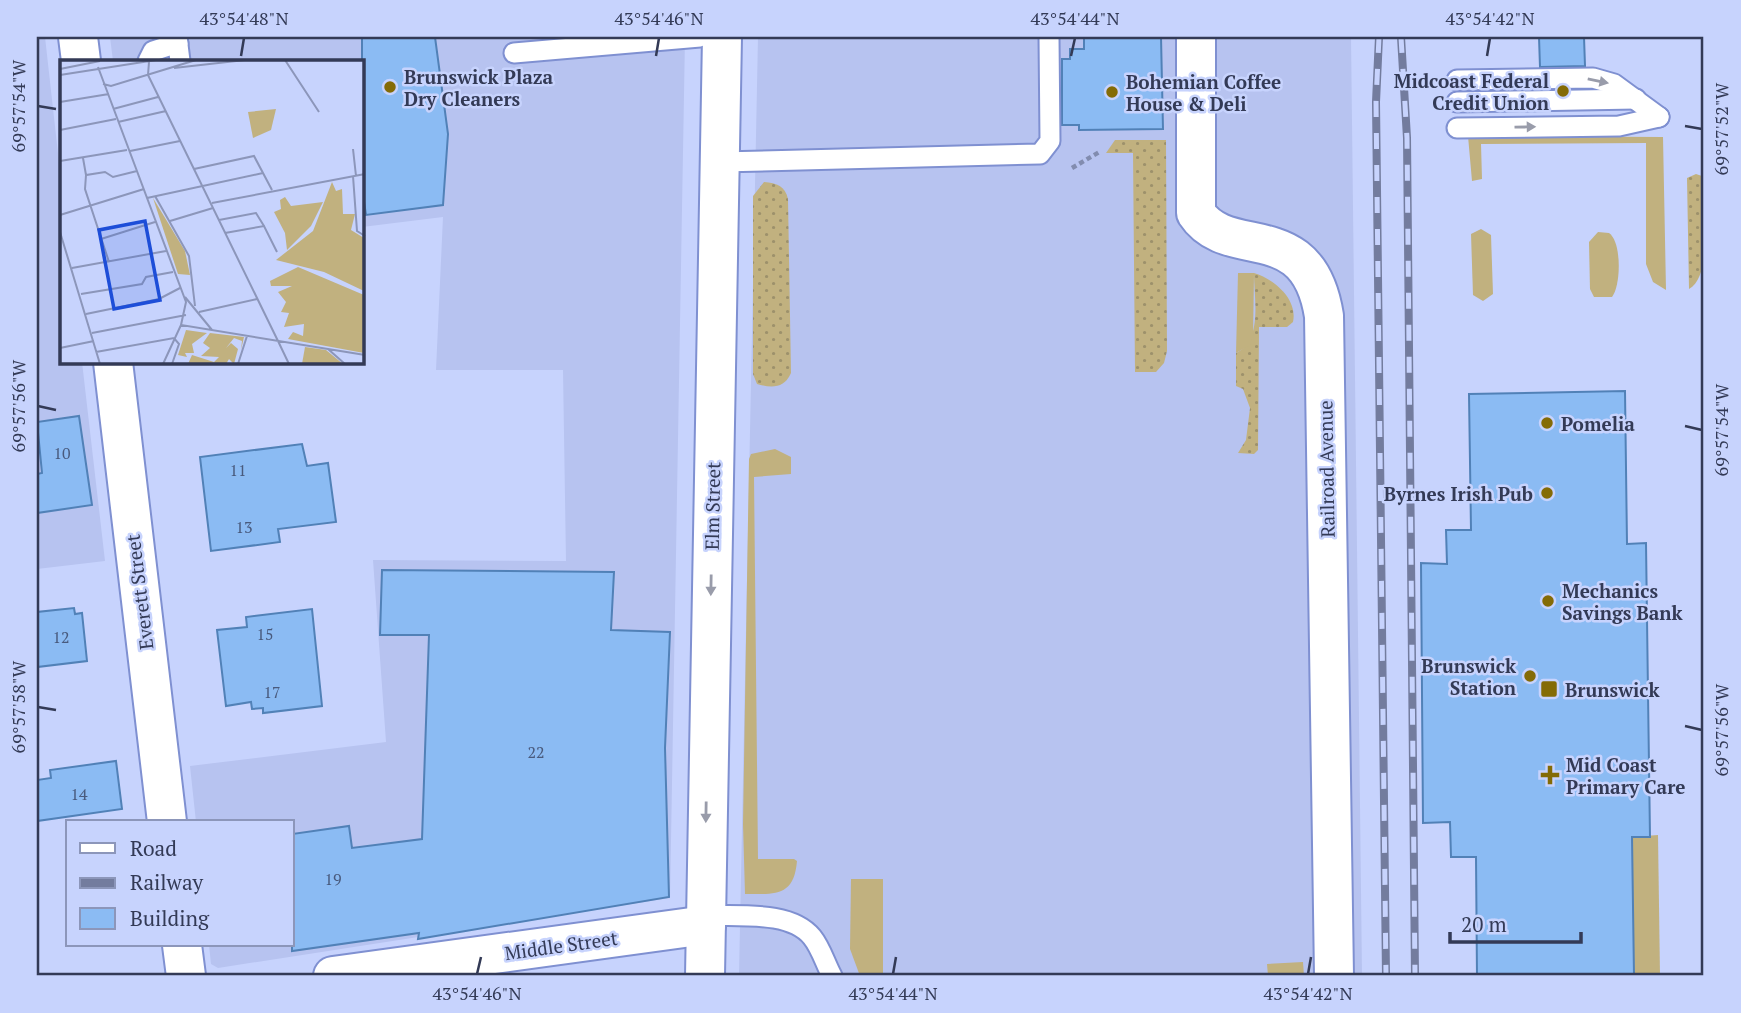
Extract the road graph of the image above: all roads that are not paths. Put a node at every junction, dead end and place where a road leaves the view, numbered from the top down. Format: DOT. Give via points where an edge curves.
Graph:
graph roads {
  1 [pos="78,37"];
  2 [pos="700,37"];
  3 [pos="722,37"];
  4 [pos="1049,37"];
  5 [pos="1196,37"];
  6 [pos="178,47"];
  7 [pos="514,53"];
  8 [pos="81,60"];
  9 [pos="148,60"];
  10 [pos="1457,80"];
  11 [pos="1636,99"];
  12 [pos="1457,102"];
  13 [pos="1457,128"];
  14 [pos="720,162"];
  15 [pos="113,364"];
  16 [pos="167,820"];
  17 [pos="706,920"];
  18 [pos="182,946"];
  19 [pos="186,976"];
  20 [pos="333,976"];
  21 [pos="705,976"];
  22 [pos="832,976"];
  23 [pos="1334,976"];
  1 -- 8 [label="street"];
  2 -- 7 [label="lane"];
  3 -- 14 [label="street, Elm Street"];
  4 -- 14 [label="lane" via="1050,141 1040,155"];
  5 -- 23 [label="street, Railroad Avenue" via="1196,213 1217,231 1289,253 1313,278 1324,316"];
  6 -- 9 [label="lane" via="153,51"];
  10 -- 11 [label="lane, one-way" via="1592,78 1614,84"];
  11 -- 12 [label="lane"];
  13 -- 11 [label="lane, one-way" via="1619,126 1659,117"];
  14 -- 17 [label="street, Elm Street, one-way"];
  15 -- 16 [label="street, Everett Street"];
  17 -- 20 [label="street, Middle Street"];
  17 -- 21 [label="street, Elm Street"];
  17 -- 22 [label="lane" via="772,919 798,925 811,935"];
  18 -- 19 [label="street"];
}
